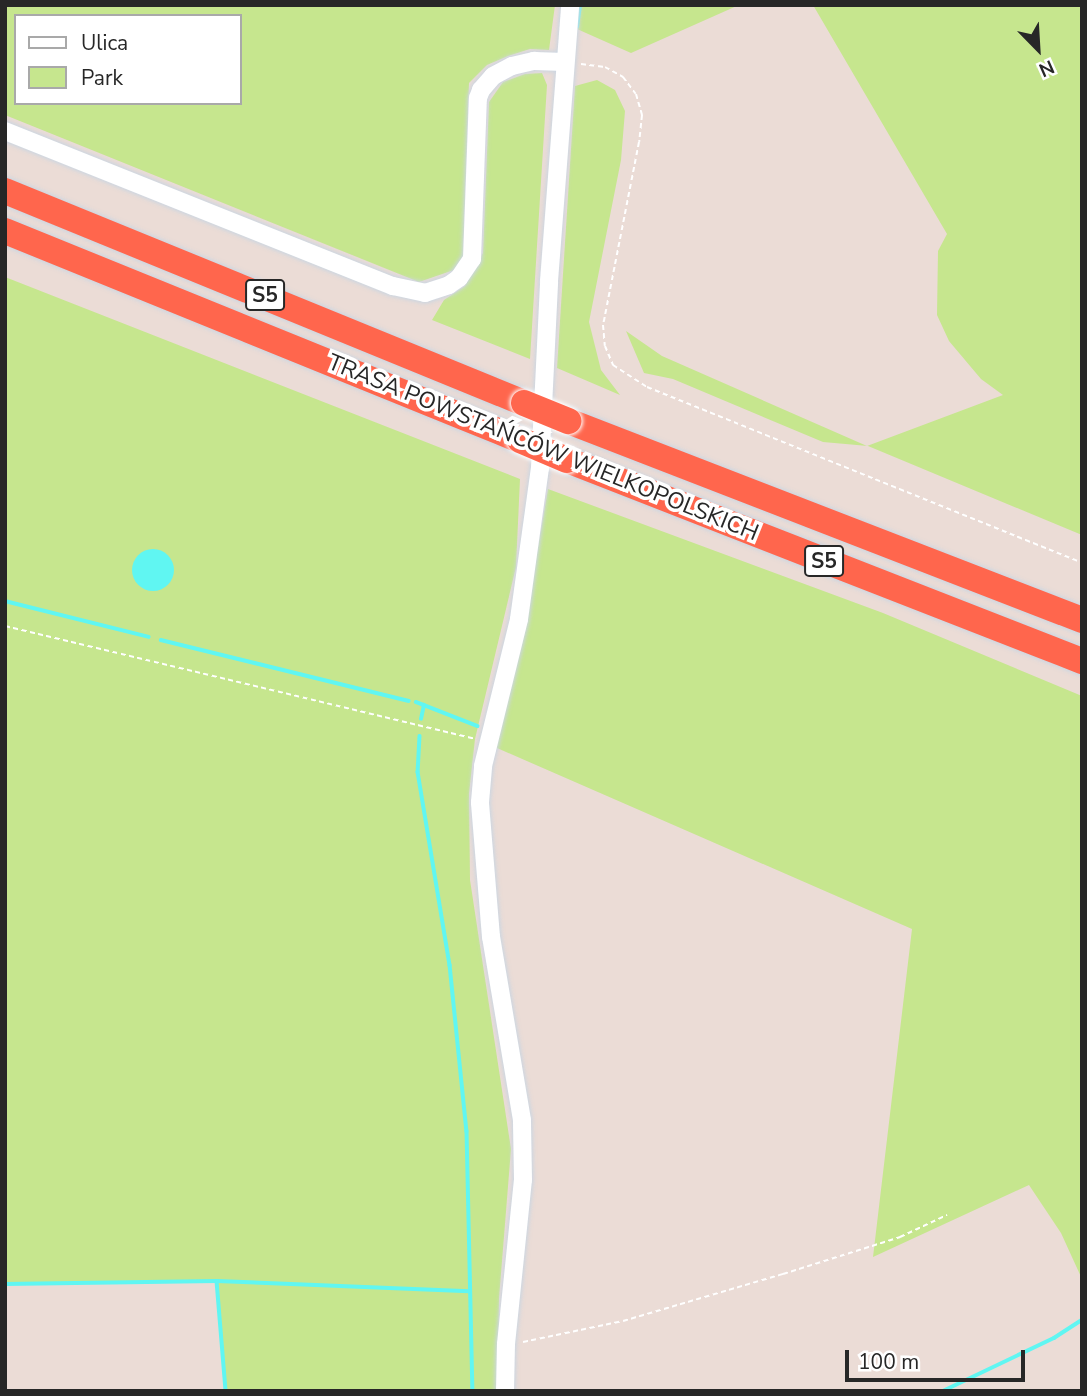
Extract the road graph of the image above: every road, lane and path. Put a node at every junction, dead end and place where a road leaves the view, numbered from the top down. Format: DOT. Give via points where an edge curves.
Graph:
graph roads {
  1 [pos="570,5"];
  2 [pos="565,62"];
  3 [pos="5,131"];
  4 [pos="5,191"];
  5 [pos="5,231"];
  6 [pos="1082,562"];
  7 [pos="1082,620"];
  8 [pos="5,626"];
  9 [pos="1082,661"];
  10 [pos="488,742"];
  11 [pos="947,1215"];
  12 [pos="506,1344"];
  13 [pos="505,1391"];
  1 -- 2 [label="street"];
  2 -- 3 [label="street" via="512,66 493,76 481,90 471,259 459,278 425,293 393,286"];
  2 -- 6 [label="path" via="614,71 631,85 642,115 603,325 613,365 647,387"];
  2 -- 10 [label="street" via="540,468 519,618"];
  4 -- 7 [label="highway, TRASA POWSTAŃCÓW WIELKOPOLSKICH / S5, bridge" via="568,421"];
  5 -- 9 [label="highway, TRASA POWSTAŃCÓW WIELKOPOLSKICH / S5, bridge" via="567,460"];
  8 -- 10 [label="path"];
  10 -- 12 [label="street" via="480,802 485,892 522,1120 522,1199"];
  11 -- 12 [label="path" via="874,1246 650,1314"];
  12 -- 13 [label="street"];
}
